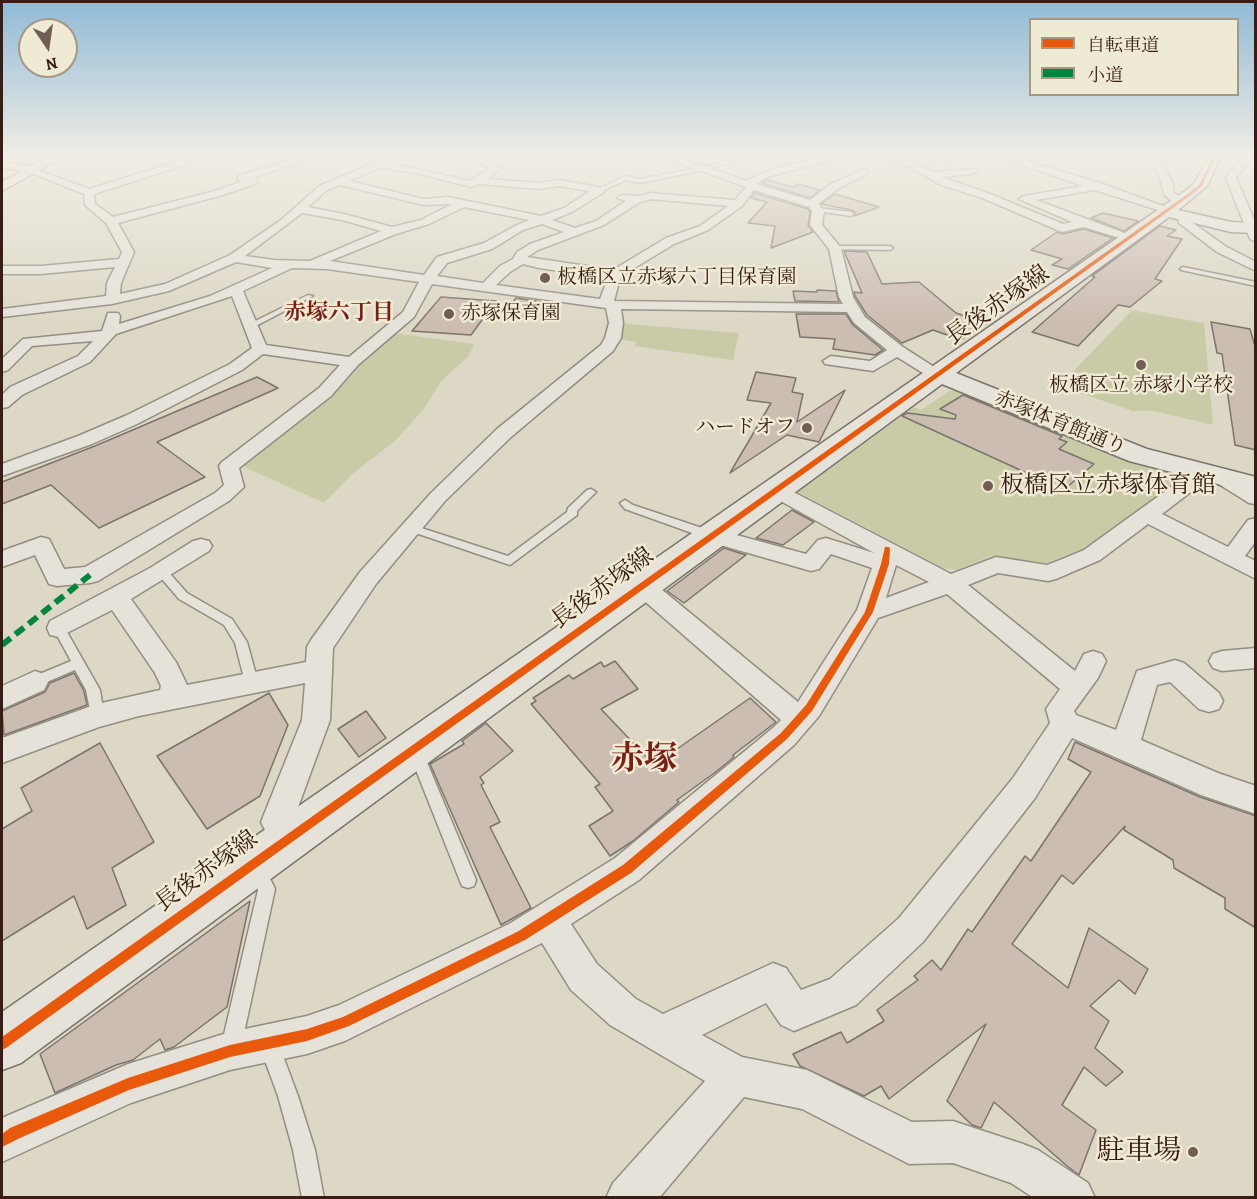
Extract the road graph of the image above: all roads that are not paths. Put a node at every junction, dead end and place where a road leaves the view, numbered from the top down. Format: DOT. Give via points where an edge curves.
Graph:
graph roads {
  1 [pos="100,212"];
  2 [pos="146,212"];
  3 [pos="294,212"];
  4 [pos="318,212"];
  5 [pos="445,212"];
  6 [pos="504,212"];
  7 [pos="563,212"];
  8 [pos="617,212"];
  9 [pos="727,212"];
  10 [pos="815,212"];
  11 [pos="840,212"];
  12 [pos="1024,212"];
  13 [pos="1056,212"];
  14 [pos="1169,212"];
  15 [pos="1176,212"];
  16 [pos="1183,212"];
  17 [pos="1249,212"];
  18 [pos="851,214"];
  19 [pos="163,220"];
  20 [pos="541,220"];
  21 [pos="111,221"];
  22 [pos="1084,223"];
  23 [pos="392,231"];
  24 [pos="574,232"];
  25 [pos="1255,234"];
  26 [pos="1130,237"];
  27 [pos="835,248"];
  28 [pos="890,248"];
  29 [pos="234,258"];
  30 [pos="520,259"];
  31 [pos="125,262"];
  32 [pos="2,263"];
  33 [pos="288,265"];
  34 [pos="313,265"];
  35 [pos="1256,267"];
  36 [pos="1182,269"];
  37 [pos="2,270"];
  38 [pos="617,275"];
  39 [pos="427,280"];
  40 [pos="1256,284"];
  41 [pos="485,288"];
  42 [pos="236,290"];
  43 [pos="310,296"];
  44 [pos="113,300"];
  45 [pos="610,304"];
  46 [pos="850,307"];
  47 [pos="2,313"];
  48 [pos="251,325"];
  49 [pos="109,333"];
  50 [pos="260,349"];
  51 [pos="897,350"];
  52 [pos="831,361"];
  53 [pos="352,362"];
  54 [pos="2,367"];
  55 [pos="937,374"];
  56 [pos="2,382"];
  57 [pos="34,382"];
  58 [pos="2,403"];
  59 [pos="2,470"];
  60 [pos="1210,475"];
  61 [pos="1256,486"];
  62 [pos="775,490"];
  63 [pos="591,492"];
  64 [pos="1256,498"];
  65 [pos="625,503"];
  66 [pos="1148,515"];
  67 [pos="1256,525"];
  68 [pos="411,528"];
  69 [pos="711,535"];
  70 [pos="201,546"];
  71 [pos="886,556"];
  72 [pos="1232,557"];
  73 [pos="2,559"];
  74 [pos="161,571"];
  75 [pos="1256,571"];
  76 [pos="949,583"];
  77 [pos="641,585"];
  78 [pos="116,597"];
  79 [pos="868,612"];
  80 [pos="59,628"];
  81 [pos="1256,658"];
  82 [pos="1093,661"];
  83 [pos="1222,661"];
  84 [pos="79,663"];
  85 [pos="319,670"];
  86 [pos="35,682"];
  87 [pos="251,682"];
  88 [pos="1077,687"];
  89 [pos="2,698"];
  90 [pos="171,698"];
  91 [pos="1209,701"];
  92 [pos="97,716"];
  93 [pos="800,720"];
  94 [pos="1065,725"];
  95 [pos="414,748"];
  96 [pos="1124,748"];
  97 [pos="2,750"];
  98 [pos="1256,800"];
  99 [pos="286,839"];
  100 [pos="253,862"];
  101 [pos="468,880"];
  102 [pos="548,920"];
  103 [pos="662,1034"];
  104 [pos="269,1043"];
  105 [pos="2,1044"];
  106 [pos="230,1052"];
  107 [pos="736,1076"];
  108 [pos="2,1141"];
  109 [pos="312,1197"];
  110 [pos="628,1197"];
  111 [pos="1073,1197"];
  1 -- 21 [label="street"];
  2 -- 19 [label="street"];
  2 -- 21 [label="street"];
  3 -- 29 [label="street"];
  4 -- 23 [label="street"];
  5 -- 23 [label="street"];
  6 -- 20 [label="street"];
  7 -- 20 [label="street"];
  8 -- 24 [label="street"];
  9 -- 38 [label="street" via="704,228 670,241"];
  10 -- 27 [label="street" via="816,225"];
  11 -- 18 [label="lane"];
  12 -- 22 [label="street" via="1062,228"];
  13 -- 22 [label="street"];
  14 -- 26 [label="main road, 長後赤塚線"];
  15 -- 35 [label="street" via="1221,249"];
  16 -- 25 [label="main road"];
  17 -- 25 [label="street"];
  20 -- 24 [label="street"];
  20 -- 39 [label="street" via="488,246 442,260"];
  21 -- 31 [label="street" via="128,252"];
  22 -- 26 [label="street"];
  23 -- 34 [label="street"];
  24 -- 30 [label="street" via="534,247"];
  26 -- 55 [label="main road, 長後赤塚線"];
  27 -- 28 [label="lane"];
  27 -- 46 [label="street"];
  29 -- 33 [label="street"];
  29 -- 44 [label="street" via="169,287"];
  30 -- 38 [label="street"];
  30 -- 41 [label="street"];
  31 -- 37 [label="street"];
  31 -- 44 [label="street" via="114,283"];
  32 -- 37 [label="street" via="10,263"];
  33 -- 34 [label="street"];
  33 -- 42 [label="street"];
  34 -- 39 [label="street"];
  36 -- 40 [label="lane"];
  38 -- 45 [label="street" via="612,282"];
  39 -- 41 [label="street"];
  39 -- 53 [label="street" via="409,314"];
  41 -- 45 [label="street"];
  42 -- 48 [label="street"];
  42 -- 49 [label="street"];
  43 -- 48 [label="lane"];
  44 -- 47 [label="street"];
  44 -- 49 [label="street"];
  45 -- 46 [label="street"];
  45 -- 68 [label="street" via="616,323 607,348 495,441"];
  46 -- 51 [label="street" via="859,320"];
  48 -- 50 [label="street"];
  49 -- 54 [label="street" via="28,342"];
  49 -- 57 [label="street" via="84,359"];
  50 -- 53 [label="street"];
  50 -- 59 [label="street" via="227,372 131,420"];
  51 -- 52 [label="street" via="873,366"];
  51 -- 55 [label="street"];
  53 -- 73 [label="street" via="325,392 229,466 234,487 222,497 90,575 57,578 41,544"];
  55 -- 60 [label="main road, 赤塚体育館通り" via="1138,455"];
  55 -- 62 [label="main road, 長後赤塚線"];
  56 -- 57 [label="street"];
  57 -- 58 [label="street"];
  60 -- 61 [label="main road, 赤塚体育館通り"];
  60 -- 64 [label="street"];
  60 -- 66 [label="street"];
  62 -- 69 [label="main road, 長後赤塚線"];
  62 -- 71 [label="street"];
  63 -- 68 [label="lane" via="573,513 510,561"];
  65 -- 69 [label="lane"];
  66 -- 72 [label="street"];
  66 -- 76 [label="street" via="1092,555 1048,573 996,566"];
  67 -- 72 [label="street"];
  68 -- 85 [label="street" via="368,578 320,647"];
  69 -- 71 [label="street" via="812,563 826,545"];
  69 -- 77 [label="main road, 長後赤塚線"];
  70 -- 74 [label="street"];
  71 -- 76 [label="street"];
  71 -- 79 [label="street"];
  72 -- 75 [label="street"];
  74 -- 78 [label="street"];
  74 -- 87 [label="lane" via="183,596 228,622 241,642"];
  76 -- 79 [label="street"];
  76 -- 88 [label="street"];
  77 -- 93 [label="street"];
  77 -- 95 [label="main road, 長後赤塚線"];
  78 -- 80 [label="street"];
  78 -- 90 [label="street" via="167,669 174,686"];
  79 -- 93 [label="street"];
  80 -- 84 [label="lane"];
  81 -- 83 [label="street"];
  82 -- 88 [label="street"];
  84 -- 86 [label="lane"];
  84 -- 92 [label="lane" via="93,690"];
  85 -- 87 [label="street"];
  85 -- 99 [label="street" via="316,720 277,822"];
  86 -- 89 [label="street"];
  87 -- 90 [label="street"];
  88 -- 94 [label="street" via="1060,709"];
  90 -- 92 [label="street"];
  91 -- 96 [label="street" via="1175,670 1146,678"];
  92 -- 97 [label="street"];
  93 -- 102 [label="street" via="627,869"];
  94 -- 96 [label="street" via="1084,729"];
  94 -- 103 [label="street" via="1024,788 911,930 843,992 794,1012 773,981"];
  95 -- 99 [label="main road, 長後赤塚線"];
  95 -- 101 [label="lane"];
  96 -- 98 [label="street"];
  99 -- 100 [label="main road, 長後赤塚線"];
  100 -- 105 [label="main road, 長後赤塚線"];
  100 -- 106 [label="lane" via="267,889"];
  102 -- 103 [label="street" via="584,977 623,1012"];
  102 -- 104 [label="street" via="345,1022"];
  103 -- 107 [label="street"];
  104 -- 106 [label="street"];
  104 -- 109 [label="lane" via="304,1150"];
  106 -- 108 [label="street" via="128,1084"];
  107 -- 110 [label="street"];
  107 -- 111 [label="street" via="807,1090 909,1143 953,1142 1023,1165"];
}
